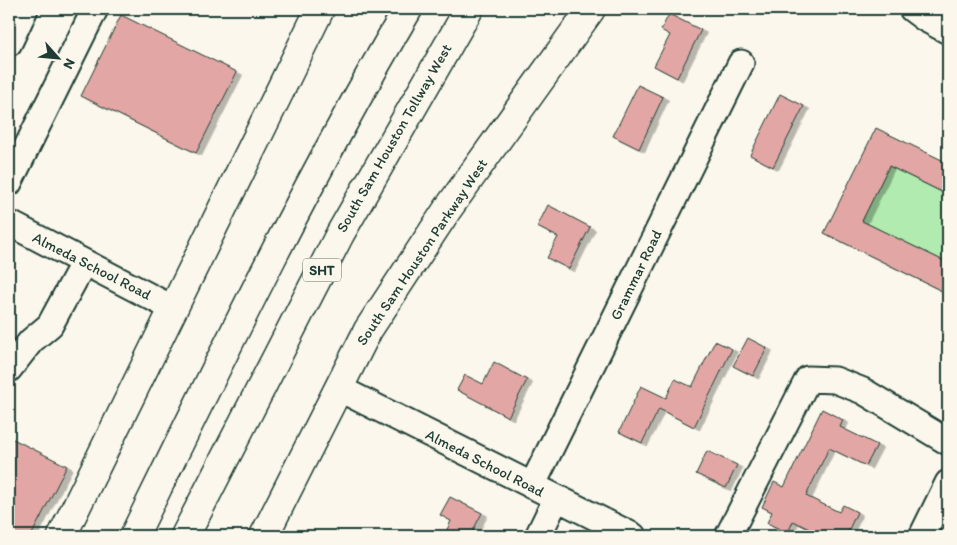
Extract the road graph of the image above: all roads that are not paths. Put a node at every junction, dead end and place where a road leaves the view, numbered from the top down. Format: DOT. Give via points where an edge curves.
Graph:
graph roads {
  1 [pos="25,9"];
  2 [pos="95,9"];
  3 [pos="320,9"];
  4 [pos="408,9"];
  5 [pos="469,9"];
  6 [pos="591,9"];
  7 [pos="912,9"];
  8 [pos="948,31"];
  9 [pos="9,43"];
  10 [pos="740,63"];
  11 [pos="9,183"];
  12 [pos="9,223"];
  13 [pos="84,262"];
  14 [pos="174,309"];
  15 [pos="293,326"];
  16 [pos="9,369"];
  17 [pos="338,388"];
  18 [pos="948,442"];
  19 [pos="948,484"];
  20 [pos="532,486"];
  21 [pos="556,499"];
  22 [pos="62,536"];
  23 [pos="134,536"];
  24 [pos="185,536"];
  25 [pos="196,536"];
  26 [pos="264,536"];
  27 [pos="538,536"];
  28 [pos="633,536"];
  29 [pos="728,536"];
  30 [pos="922,536"];
  1 -- 9 [label="street"];
  2 -- 11 [label="street"];
  3 -- 14 [label="main road"];
  4 -- 23 [label="main road" via="302,196"];
  5 -- 15 [label="main road, South Sam Houston Tollway West / SHT" via="340,234"];
  6 -- 17 [label="main road, South Sam Houston Parkway West" via="442,218 368,330"];
  7 -- 8 [label="street"];
  10 -- 20 [label="street, Grammar Road"];
  12 -- 13 [label="street, Almeda School Road"];
  13 -- 14 [label="street, Almeda School Road"];
  13 -- 16 [label="street" via="50,325 31,341"];
  14 -- 22 [label="main road"];
  15 -- 24 [label="main road, South Sam Houston Tollway West / SHT"];
  15 -- 25 [label="main road"];
  17 -- 20 [label="street, Almeda School Road"];
  17 -- 26 [label="main road, South Sam Houston Parkway West"];
  18 -- 29 [label="street" via="863,391 835,380 808,380"];
  19 -- 30 [label="street"];
  20 -- 21 [label="street, Almeda School Road"];
  21 -- 27 [label="street"];
  21 -- 28 [label="street, Almeda School Road"];
}
